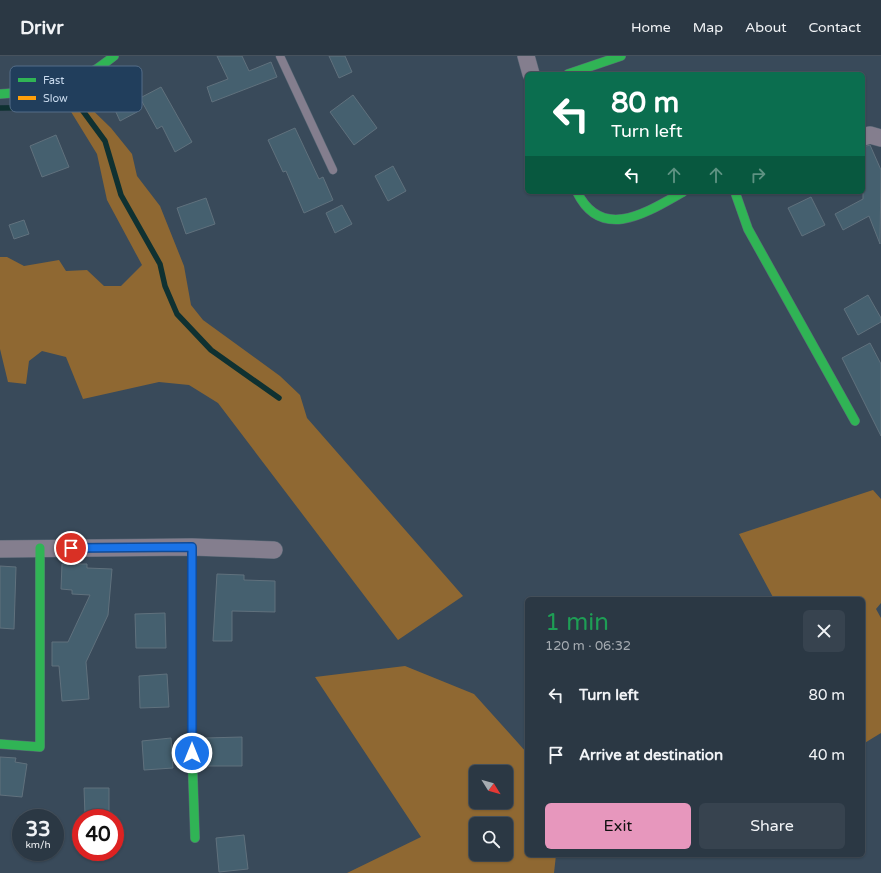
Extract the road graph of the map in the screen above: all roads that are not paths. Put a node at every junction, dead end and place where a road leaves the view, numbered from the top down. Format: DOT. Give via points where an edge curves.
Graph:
graph roads {
  1 [pos="114,56"];
  2 [pos="280,56"];
  3 [pos="526,56"];
  4 [pos="621,56"];
  5 [pos="101,66"];
  6 [pos="530,72"];
  7 [pos="574,72"];
  8 [pos="10,93"];
  9 [pos="0,94"];
  10 [pos="334,170"];
  11 [pos="578,194"];
  12 [pos="679,194"];
  13 [pos="736,194"];
  14 [pos="855,421"];
  15 [pos="192,547"];
  16 [pos="40,548"];
  17 [pos="0,549"];
  18 [pos="274,550"];
  19 [pos="0,744"];
  20 [pos="195,838"];
  1 -- 5 [label="street"];
  2 -- 10 [label="lane"];
  3 -- 6 [label="street"];
  4 -- 7 [label="street"];
  8 -- 9 [label="street"];
  11 -- 12 [label="street" via="586,207 602,218 610,220 628,220"];
  13 -- 14 [label="street" via="748,229"];
  15 -- 16 [label="street"];
  15 -- 18 [label="street"];
  15 -- 20 [label="street" via="192,785"];
  16 -- 17 [label="street"];
  16 -- 19 [label="street" via="40,748"];
}
